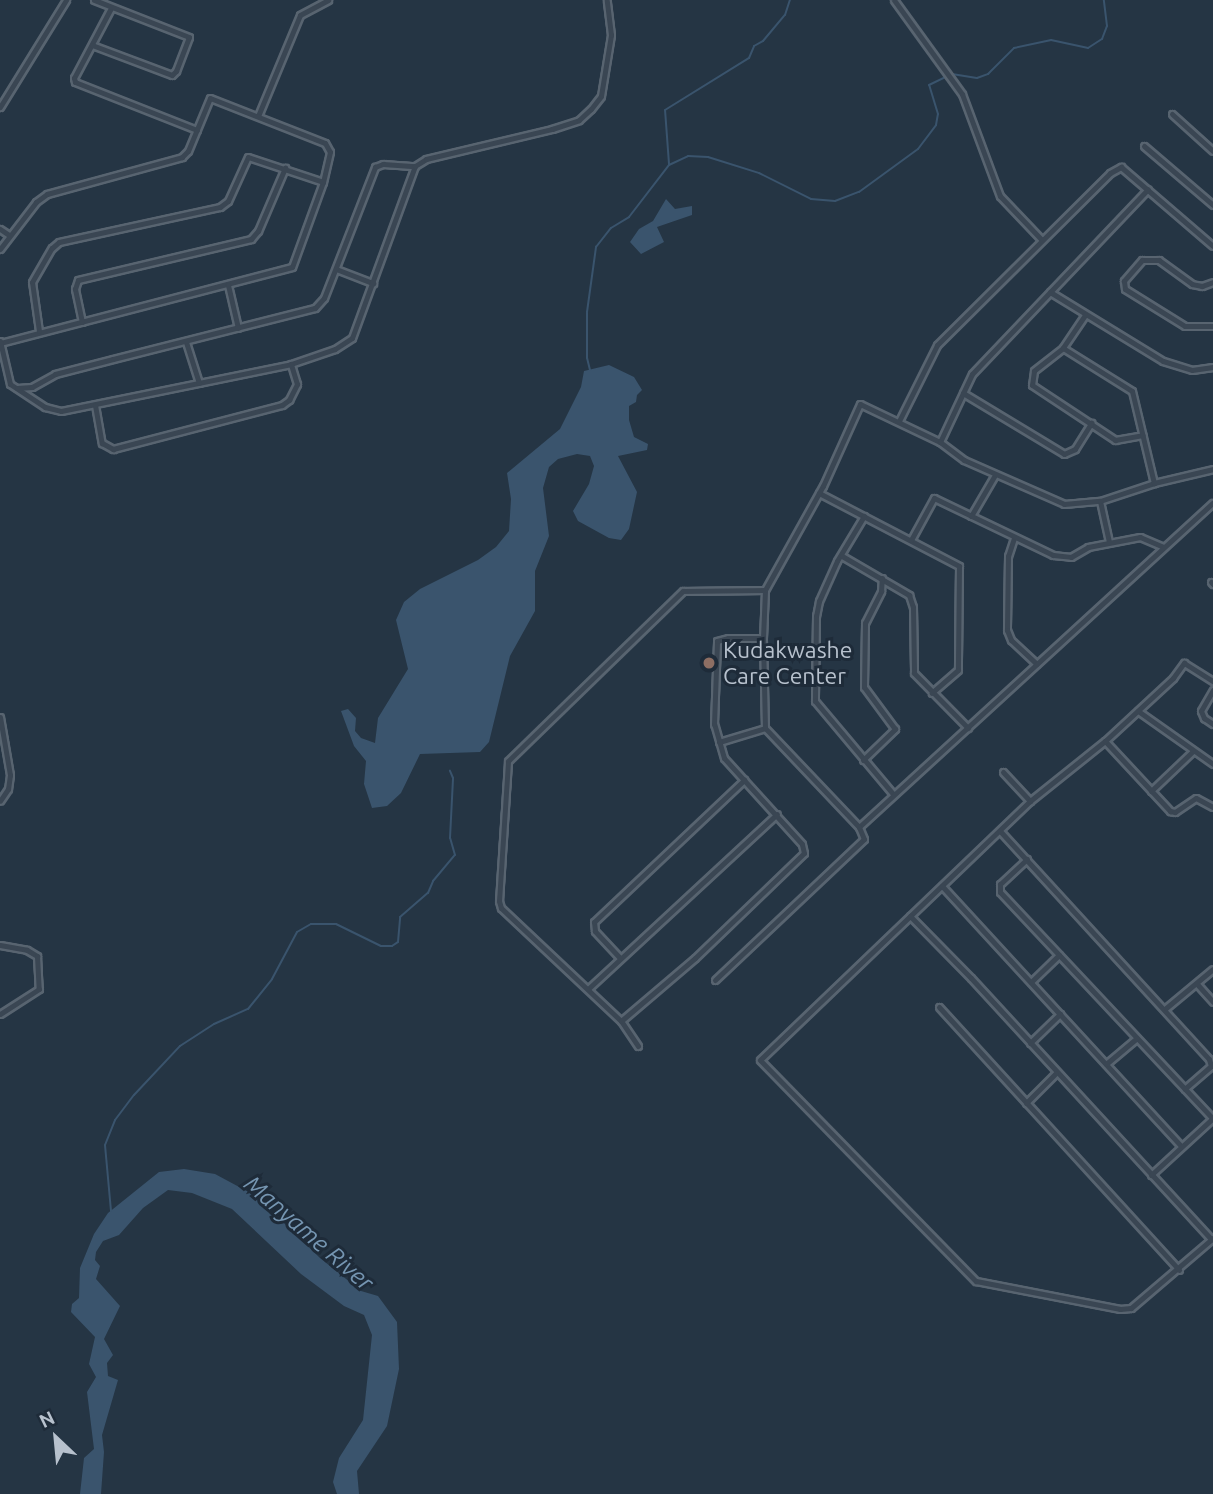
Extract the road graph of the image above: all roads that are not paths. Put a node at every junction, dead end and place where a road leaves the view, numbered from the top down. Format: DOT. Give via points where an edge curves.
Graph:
graph roads {
  1 [pos="66,0"];
  2 [pos="94,0"];
  3 [pos="328,0"];
  4 [pos="607,0"];
  5 [pos="894,0"];
  6 [pos="111,8"];
  7 [pos="92,45"];
  8 [pos="0,107"];
  9 [pos="1172,114"];
  10 [pos="258,116"];
  11 [pos="197,130"];
  12 [pos="1144,146"];
  13 [pos="1213,151"];
  14 [pos="415,166"];
  15 [pos="285,168"];
  16 [pos="323,182"];
  17 [pos="1148,189"];
  18 [pos="1213,205"];
  19 [pos="0,229"];
  20 [pos="9,235"];
  21 [pos="1041,239"];
  22 [pos="1213,246"];
  23 [pos="0,249"];
  24 [pos="336,269"];
  25 [pos="1213,282"];
  26 [pos="373,283"];
  27 [pos="228,285"];
  28 [pos="1049,292"];
  29 [pos="1085,315"];
  30 [pos="82,322"];
  31 [pos="1213,326"];
  32 [pos="238,328"];
  33 [pos="39,331"];
  34 [pos="0,342"];
  35 [pos="186,342"];
  36 [pos="1063,348"];
  37 [pos="292,364"];
  38 [pos="1213,367"];
  39 [pos="199,383"];
  40 [pos="17,388"];
  41 [pos="963,393"];
  42 [pos="95,405"];
  43 [pos="899,421"];
  44 [pos="1091,423"];
  45 [pos="1143,435"];
  46 [pos="940,442"];
  47 [pos="1213,469"];
  48 [pos="995,475"];
  49 [pos="1154,483"];
  50 [pos="819,493"];
  51 [pos="1100,500"];
  52 [pos="1213,503"];
  53 [pos="864,516"];
  54 [pos="971,516"];
  55 [pos="1014,538"];
  56 [pos="911,540"];
  57 [pos="1109,542"];
  58 [pos="1163,547"];
  59 [pos="842,555"];
  60 [pos="882,578"];
  61 [pos="765,590"];
  62 [pos="763,638"];
  63 [pos="1037,664"];
  64 [pos="1213,681"];
  65 [pos="1213,690"];
  66 [pos="932,693"];
  67 [pos="1138,711"];
  68 [pos="0,717"];
  69 [pos="1213,724"];
  70 [pos="765,728"];
  71 [pos="968,728"];
  72 [pos="1105,741"];
  73 [pos="719,742"];
  74 [pos="1193,751"];
  75 [pos="863,760"];
  76 [pos="1213,764"];
  77 [pos="1003,772"];
  78 [pos="744,780"];
  79 [pos="1151,791"];
  80 [pos="893,794"];
  81 [pos="0,801"];
  82 [pos="1030,802"];
  83 [pos="1213,807"];
  84 [pos="777,814"];
  85 [pos="859,827"];
  86 [pos="1000,831"];
  87 [pos="1027,859"];
  88 [pos="942,886"];
  89 [pos="910,916"];
  90 [pos="0,945"];
  91 [pos="1059,955"];
  92 [pos="620,958"];
  93 [pos="1213,969"];
  94 [pos="715,979"];
  95 [pos="1031,982"];
  96 [pos="1197,984"];
  97 [pos="589,988"];
  98 [pos="1213,1002"];
  99 [pos="939,1007"];
  100 [pos="1166,1008"];
  101 [pos="0,1014"];
  102 [pos="1060,1014"];
  103 [pos="621,1021"];
  104 [pos="1138,1038"];
  105 [pos="1030,1043"];
  106 [pos="638,1046"];
  107 [pos="1106,1064"];
  108 [pos="1056,1073"];
  109 [pos="1185,1089"];
  110 [pos="1026,1102"];
  111 [pos="1213,1118"];
  112 [pos="1181,1146"];
  113 [pos="1151,1175"];
  114 [pos="1212,1239"];
  115 [pos="1179,1270"];
  1 -- 8 [label="street"];
  2 -- 6 [label="street"];
  3 -- 10 [label="street" via="300,15"];
  4 -- 14 [label="street" via="611,35 601,96 579,120 426,159"];
  5 -- 21 [label="street" via="961,92 1000,196"];
  6 -- 7 [label="street"];
  6 -- 7 [label="street" via="189,37 176,71 169,75"];
  7 -- 11 [label="street" via="75,82"];
  9 -- 13 [label="street"];
  10 -- 11 [label="street" via="210,98"];
  10 -- 16 [label="street" via="327,146 330,159"];
  11 -- 20 [label="street" via="188,151 175,160 47,194"];
  12 -- 18 [label="street"];
  14 -- 24 [label="street" via="375,167"];
  14 -- 26 [label="street"];
  15 -- 16 [label="street"];
  15 -- 30 [label="street" via="251,239 78,280 75,289"];
  15 -- 33 [label="street" via="248,157 228,201 220,207 54,246 32,282"];
  16 -- 27 [label="street" via="292,267"];
  17 -- 21 [label="street" via="1121,167"];
  17 -- 22 [label="street"];
  17 -- 28 [label="street"];
  19 -- 20 [label="street"];
  20 -- 23 [label="street"];
  21 -- 43 [label="street" via="937,345"];
  24 -- 26 [label="street"];
  24 -- 32 [label="street" via="324,298 314,308"];
  25 -- 31 [label="street" via="1192,284 1159,260 1142,260 1124,281 1125,289 1176,322 1194,328"];
  26 -- 37 [label="street" via="352,338"];
  27 -- 30 [label="street"];
  27 -- 32 [label="street"];
  28 -- 29 [label="street"];
  28 -- 41 [label="street" via="972,374"];
  29 -- 36 [label="street"];
  29 -- 38 [label="street" via="1163,361 1192,370"];
  30 -- 33 [label="street"];
  32 -- 35 [label="street"];
  33 -- 34 [label="street"];
  34 -- 40 [label="street" via="8,381"];
  35 -- 39 [label="street"];
  35 -- 40 [label="street" via="55,374 32,387"];
  36 -- 44 [label="street" via="1034,371 1032,385"];
  36 -- 45 [label="street" via="1129,388"];
  37 -- 39 [label="street"];
  37 -- 42 [label="street" via="297,383 282,405 113,449 102,443"];
  39 -- 42 [label="street"];
  40 -- 42 [label="street" via="54,411"];
  41 -- 44 [label="street" via="1064,454 1074,449"];
  41 -- 46 [label="street"];
  43 -- 46 [label="street"];
  43 -- 50 [label="street" via="860,404"];
  44 -- 45 [label="street" via="1118,441"];
  45 -- 49 [label="street"];
  46 -- 48 [label="street"];
  47 -- 49 [label="street"];
  48 -- 51 [label="street" via="1064,504"];
  48 -- 54 [label="street"];
  49 -- 51 [label="street"];
  50 -- 53 [label="street"];
  50 -- 61 [label="street"];
  51 -- 57 [label="street"];
  52 -- 58 [label="street"];
  53 -- 56 [label="street"];
  53 -- 59 [label="street"];
  54 -- 55 [label="street"];
  54 -- 56 [label="street" via="934,498"];
  55 -- 57 [label="street" via="1069,557"];
  55 -- 63 [label="street" via="1007,556 1007,630"];
  56 -- 66 [label="street" via="959,566 958,670"];
  57 -- 58 [label="street" via="1140,537"];
  58 -- 63 [label="street"];
  59 -- 60 [label="street"];
  59 -- 75 [label="street" via="816,611 815,701"];
  60 -- 66 [label="street" via="905,591 912,602 914,673"];
  60 -- 75 [label="street" via="881,591 865,623 864,687 895,729"];
  61 -- 62 [label="street"];
  61 -- 97 [label="street" via="683,591 508,761 500,904 517,925"];
  62 -- 70 [label="street"];
  62 -- 73 [label="street" via="717,641 714,724"];
  63 -- 71 [label="street"];
  64 -- 67 [label="street" via="1184,663"];
  65 -- 69 [label="street" via="1201,711"];
  66 -- 71 [label="street"];
  67 -- 72 [label="street"];
  67 -- 74 [label="street"];
  68 -- 81 [label="street" via="10,775"];
  70 -- 73 [label="street"];
  70 -- 85 [label="street"];
  71 -- 80 [label="street"];
  72 -- 79 [label="street"];
  72 -- 82 [label="street"];
  73 -- 78 [label="street" via="724,758"];
  74 -- 76 [label="street"];
  74 -- 79 [label="street"];
  75 -- 80 [label="street"];
  77 -- 82 [label="street"];
  78 -- 84 [label="street"];
  78 -- 92 [label="street" via="594,922 595,931"];
  79 -- 83 [label="street" via="1172,812 1196,798"];
  80 -- 85 [label="street"];
  82 -- 86 [label="street"];
  84 -- 92 [label="street"];
  84 -- 103 [label="street" via="804,853 695,958"];
  85 -- 94 [label="street" via="864,839"];
  86 -- 87 [label="street"];
  86 -- 88 [label="street"];
  87 -- 91 [label="street" via="1000,884 1000,892"];
  87 -- 100 [label="street"];
  88 -- 89 [label="street"];
  88 -- 95 [label="street"];
  89 -- 105 [label="street"];
  89 -- 115 [label="street" via="760,1060 971,1278 1120,1309 1138,1304"];
  90 -- 101 [label="street" via="37,956 39,989"];
  91 -- 95 [label="street"];
  91 -- 104 [label="street"];
  92 -- 97 [label="street"];
  93 -- 96 [label="street"];
  95 -- 102 [label="street"];
  96 -- 98 [label="street"];
  96 -- 100 [label="street"];
  97 -- 103 [label="street"];
  99 -- 110 [label="street"];
  100 -- 109 [label="street" via="1211,1066"];
  102 -- 105 [label="street"];
  102 -- 107 [label="street"];
  103 -- 106 [label="street"];
  104 -- 107 [label="street"];
  104 -- 109 [label="street"];
  105 -- 108 [label="street"];
  107 -- 112 [label="street"];
  108 -- 110 [label="street"];
  108 -- 113 [label="street"];
  109 -- 111 [label="street"];
  110 -- 115 [label="street"];
  111 -- 112 [label="street"];
  112 -- 113 [label="street"];
  113 -- 114 [label="street"];
  114 -- 115 [label="street"];
}
